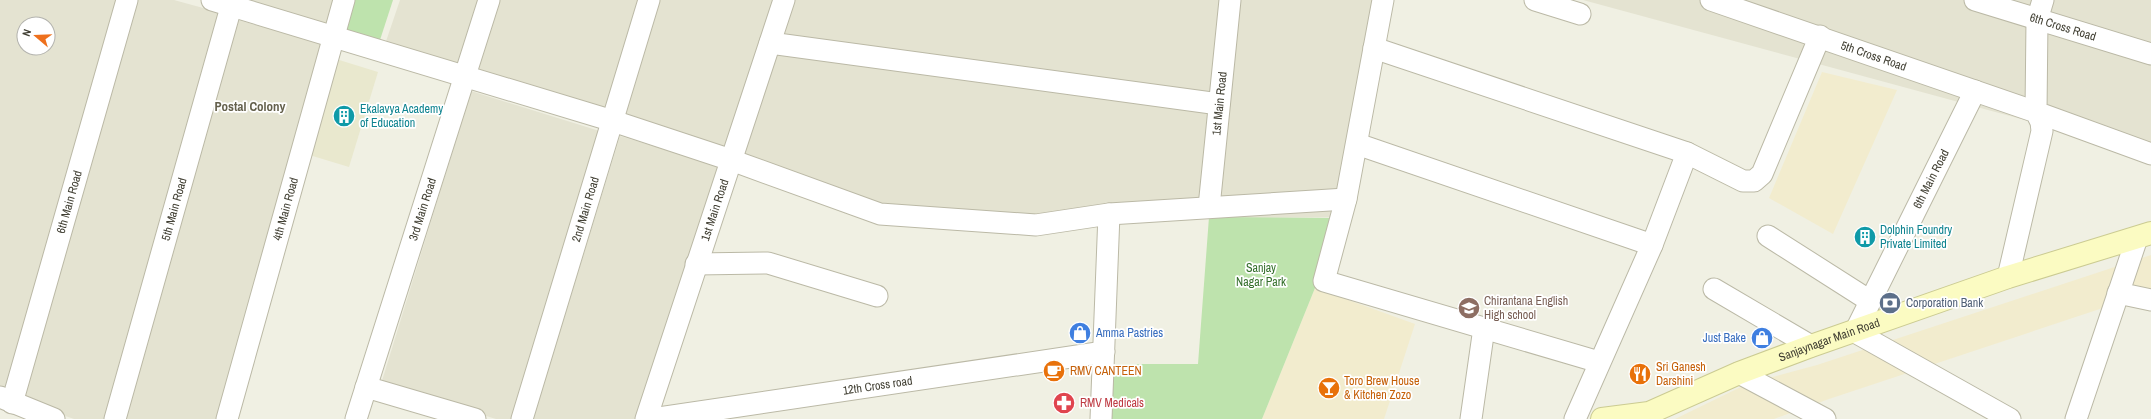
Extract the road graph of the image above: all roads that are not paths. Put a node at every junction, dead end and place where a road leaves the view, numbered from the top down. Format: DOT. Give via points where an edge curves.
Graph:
graph roads {
  1 [pos="127,0"];
  2 [pos="212,0"];
  3 [pos="344,0"];
  4 [pos="489,0"];
  5 [pos="649,0"];
  6 [pos="784,0"];
  7 [pos="1230,0"];
  8 [pos="1383,0"];
  9 [pos="1535,0"];
  10 [pos="1711,0"];
  11 [pos="1975,0"];
  12 [pos="2043,0"];
  13 [pos="232,3"];
  14 [pos="1580,14"];
  15 [pos="2037,20"];
  16 [pos="1820,36"];
  17 [pos="333,37"];
  18 [pos="770,43"];
  19 [pos="1374,48"];
  20 [pos="2151,54"];
  21 [pos="465,76"];
  22 [pos="1975,91"];
  23 [pos="1219,104"];
  24 [pos="2039,117"];
  25 [pos="613,121"];
  26 [pos="1357,144"];
  27 [pos="1688,153"];
  28 [pos="2151,154"];
  29 [pos="731,160"];
  30 [pos="1346,199"];
  31 [pos="1209,207"];
  32 [pos="1109,214"];
  33 [pos="2144,235"];
  34 [pos="1768,236"];
  35 [pos="1652,245"];
  36 [pos="696,264"];
  37 [pos="2008,277"];
  38 [pos="1714,289"];
  39 [pos="2118,293"];
  40 [pos="877,296"];
  41 [pos="2151,300"];
  42 [pos="1870,301"];
  43 [pos="1484,328"];
  44 [pos="1855,332"];
  45 [pos="1811,346"];
  46 [pos="1104,352"];
  47 [pos="1599,362"];
  48 [pos="1739,373"];
  49 [pos="366,387"];
  50 [pos="6,400"];
  51 [pos="439,414"];
  52 [pos="1647,416"];
  53 [pos="54,419"];
  54 [pos="115,419"];
  55 [pos="227,419"];
  56 [pos="356,419"];
  57 [pos="475,419"];
  58 [pos="522,419"];
  59 [pos="646,419"];
  60 [pos="652,419"];
  61 [pos="1101,419"];
  62 [pos="1471,419"];
  63 [pos="1575,419"];
  64 [pos="1602,419"];
  65 [pos="1825,419"];
  66 [pos="2009,419"];
  67 [pos="2076,419"];
  1 -- 50 [label="street, 6th Main Road"];
  2 -- 13 [label="street"];
  3 -- 17 [label="street, 4th Main Road"];
  4 -- 21 [label="street, 3rd Main Road"];
  5 -- 25 [label="street, 2nd Main Road"];
  6 -- 18 [label="street, 1st Main Road"];
  7 -- 23 [label="street, 1st Main Road"];
  8 -- 19 [label="street"];
  9 -- 14 [label="street"];
  10 -- 16 [label="street, 5th Cross Road"];
  11 -- 15 [label="street, 6th Cross Road"];
  12 -- 15 [label="street"];
  13 -- 17 [label="street"];
  13 -- 54 [label="street, 5th Main Road"];
  15 -- 20 [label="street, 6th Cross Road"];
  15 -- 24 [label="street"];
  16 -- 22 [label="street, 5th Cross Road"];
  16 -- 27 [label="street" via="1762,174 1754,181 1743,181"];
  17 -- 21 [label="street"];
  17 -- 55 [label="street, 4th Main Road"];
  18 -- 23 [label="street"];
  18 -- 29 [label="street, 1st Main Road"];
  19 -- 26 [label="street"];
  19 -- 27 [label="street"];
  21 -- 25 [label="street"];
  21 -- 49 [label="street, 3rd Main Road"];
  22 -- 24 [label="street, 5th Cross Road"];
  22 -- 42 [label="street, 6th Main Road"];
  23 -- 31 [label="street, 1st Main Road"];
  24 -- 28 [label="street, 5th Cross Road"];
  24 -- 37 [label="street" via="2042,131"];
  25 -- 29 [label="street"];
  25 -- 58 [label="street, 2nd Main Road"];
  26 -- 30 [label="street"];
  26 -- 35 [label="street"];
  27 -- 35 [label="street"];
  29 -- 32 [label="street" via="880,214 1036,225"];
  29 -- 36 [label="street, 1st Main Road"];
  30 -- 31 [label="street"];
  30 -- 43 [label="street" via="1324,281"];
  31 -- 32 [label="street"];
  32 -- 46 [label="street"];
  33 -- 37 [label="street, Sanjaynagar Main Road"];
  33 -- 39 [label="street"];
  34 -- 42 [label="street"];
  35 -- 47 [label="street"];
  36 -- 40 [label="street" via="768,263"];
  36 -- 59 [label="street, 1st Main Road"];
  37 -- 44 [label="street, Sanjaynagar Main Road"];
  38 -- 45 [label="street"];
  39 -- 41 [label="street"];
  39 -- 67 [label="street"];
  42 -- 44 [label="street, 6th Main Road"];
  43 -- 47 [label="street"];
  43 -- 62 [label="street"];
  44 -- 45 [label="street, Sanjaynagar Main Road"];
  44 -- 66 [label="street"];
  45 -- 48 [label="street, Sanjaynagar Main Road"];
  46 -- 60 [label="street, 12th Cross road"];
  46 -- 61 [label="street"];
  47 -- 63 [label="street"];
  48 -- 52 [label="street, Sanjaynagar Main Road"];
  48 -- 65 [label="street"];
  49 -- 51 [label="street"];
  49 -- 56 [label="street, 3rd Main Road"];
  50 -- 53 [label="street"];
  51 -- 57 [label="street"];
  52 -- 64 [label="street, Sanjaynagar Main Road"];
}
